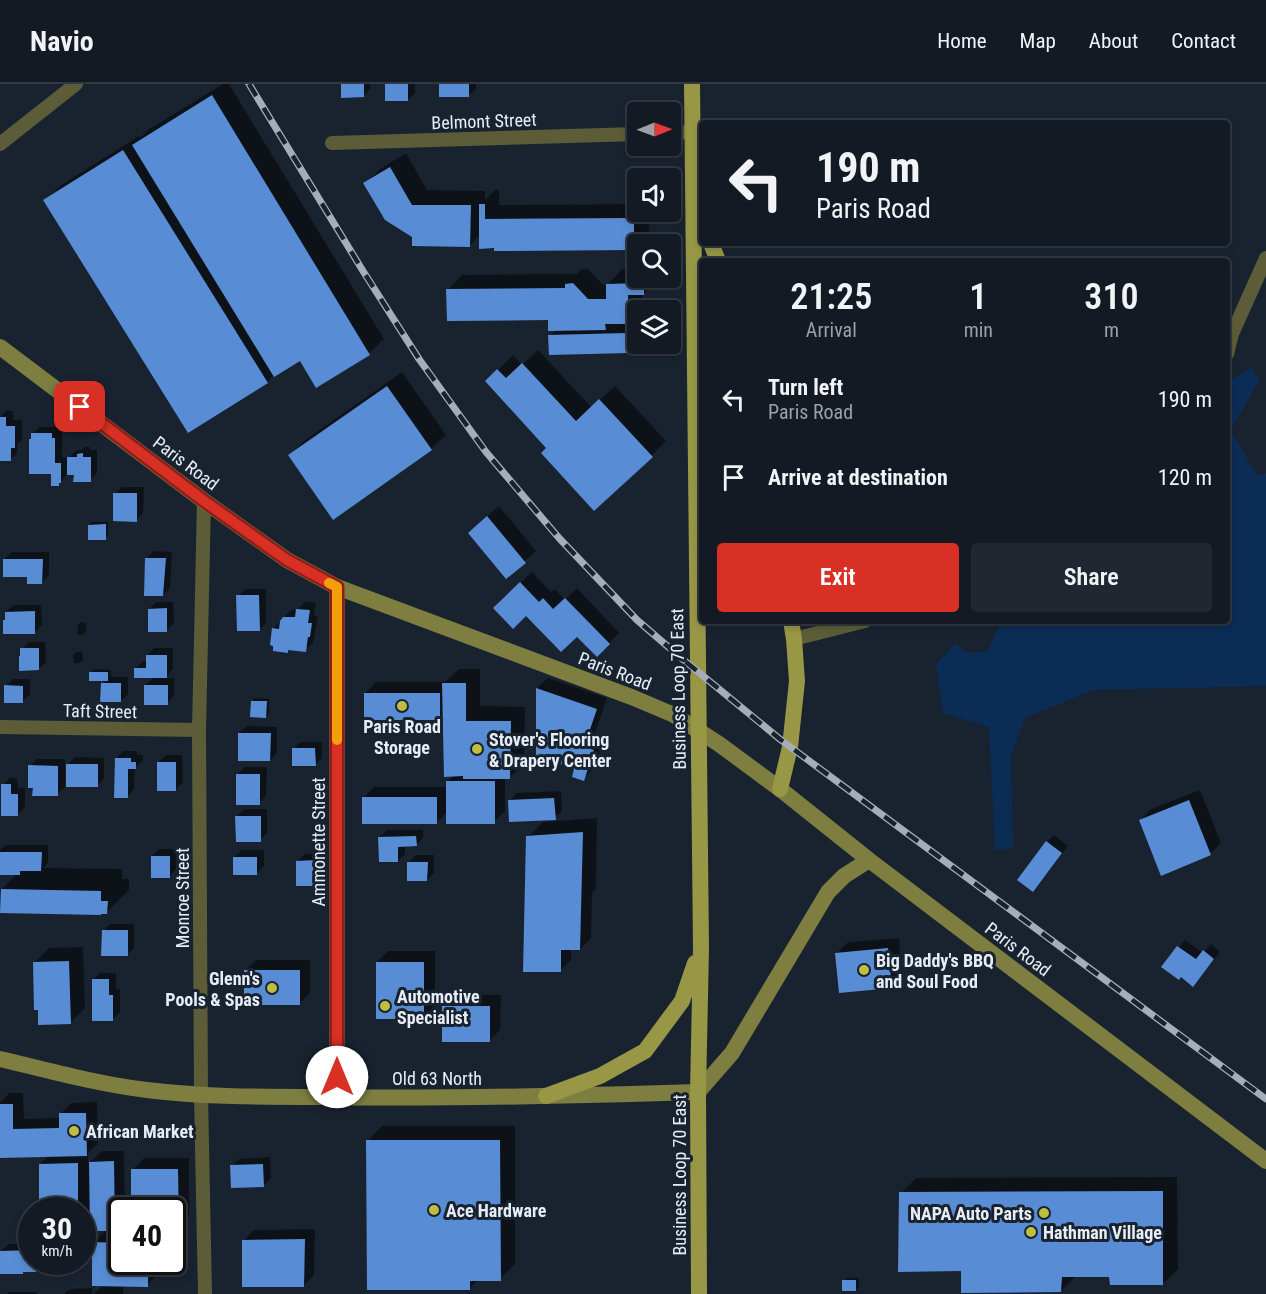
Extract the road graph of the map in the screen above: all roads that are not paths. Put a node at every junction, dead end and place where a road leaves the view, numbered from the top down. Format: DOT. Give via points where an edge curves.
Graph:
graph roads {
  1 [pos="76,84"];
  2 [pos="692,84"];
  3 [pos="681,132"];
  4 [pos="692,132"];
  5 [pos="627,134"];
  6 [pos="332,143"];
  7 [pos="0,144"];
  8 [pos="693,198"];
  9 [pos="699,213"];
  10 [pos="1266,258"];
  11 [pos="1230,344"];
  12 [pos="0,347"];
  13 [pos="204,501"];
  14 [pos="337,587"];
  15 [pos="792,624"];
  16 [pos="853,624"];
  17 [pos="794,639"];
  18 [pos="0,727"];
  19 [pos="199,730"];
  20 [pos="780,789"];
  21 [pos="869,860"];
  22 [pos="701,948"];
  23 [pos="0,1059"];
  24 [pos="698,1092"];
  25 [pos="201,1096"];
  26 [pos="546,1096"];
  27 [pos="337,1098"];
  28 [pos="1266,1161"];
  29 [pos="205,1294"];
  30 [pos="699,1294"];
  1 -- 7 [label="street"];
  2 -- 4 [label="main road, Business Loop 70 East"];
  3 -- 4 [label="street"];
  4 -- 8 [label="main road, Business Loop 70 East"];
  5 -- 6 [label="street, Belmont Street"];
  8 -- 9 [label="main road"];
  8 -- 22 [label="main road, Business Loop 70 East"];
  10 -- 11 [label="street"];
  12 -- 13 [label="main road, Paris Road"];
  13 -- 14 [label="main road, Paris Road" via="287,560"];
  13 -- 19 [label="street, Monroe Street"];
  14 -- 20 [label="main road, Paris Road" via="674,715"];
  14 -- 27 [label="street, Ammonette Street"];
  15 -- 17 [label="main road"];
  16 -- 17 [label="street"];
  17 -- 20 [label="main road" via="795,703"];
  18 -- 19 [label="street, Taft Street"];
  19 -- 25 [label="street, Monroe Street"];
  20 -- 21 [label="main road, Paris Road"];
  21 -- 24 [label="main road" via="828,892 732,1053"];
  21 -- 28 [label="main road, Paris Road"];
  22 -- 24 [label="main road, Business Loop 70 East"];
  22 -- 26 [label="main road" via="682,1001 645,1051 600,1076"];
  23 -- 25 [label="main road, Old 63 North" via="83,1079"];
  24 -- 26 [label="main road, Old 63 North"];
  24 -- 30 [label="main road, Business Loop 70 East"];
  25 -- 27 [label="main road, Old 63 North"];
  25 -- 29 [label="street, Monroe Street"];
  26 -- 27 [label="main road, Old 63 North"];
}
